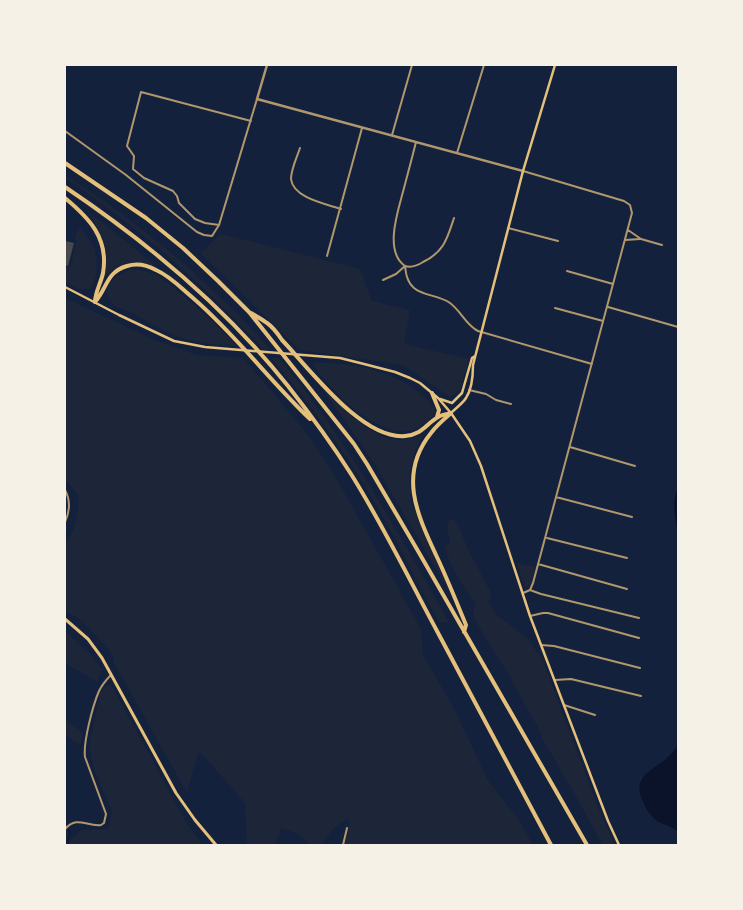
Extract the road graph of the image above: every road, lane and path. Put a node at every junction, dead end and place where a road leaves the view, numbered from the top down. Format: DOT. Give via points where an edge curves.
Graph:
graph roads {
  1 [pos="267,65"];
  2 [pos="412,65"];
  3 [pos="484,65"];
  4 [pos="555,65"];
  5 [pos="257,99"];
  6 [pos="251,121"];
  7 [pos="362,128"];
  8 [pos="65,131"];
  9 [pos="392,136"];
  10 [pos="416,142"];
  11 [pos="300,148"];
  12 [pos="457,153"];
  13 [pos="65,163"];
  14 [pos="523,172"];
  15 [pos="65,187"];
  16 [pos="65,198"];
  17 [pos="341,209"];
  18 [pos="454,218"];
  19 [pos="219,224"];
  20 [pos="508,228"];
  21 [pos="628,230"];
  22 [pos="641,239"];
  23 [pos="625,240"];
  24 [pos="558,242"];
  25 [pos="662,244"];
  26 [pos="327,256"];
  27 [pos="405,266"];
  28 [pos="567,271"];
  29 [pos="383,280"];
  30 [pos="614,284"];
  31 [pos="65,288"];
  32 [pos="95,302"];
  33 [pos="607,307"];
  34 [pos="555,308"];
  35 [pos="249,312"];
  36 [pos="604,321"];
  37 [pos="678,327"];
  38 [pos="481,333"];
  39 [pos="476,355"];
  40 [pos="592,364"];
  41 [pos="469,390"];
  42 [pos="432,393"];
  43 [pos="438,398"];
  44 [pos="511,404"];
  45 [pos="451,413"];
  46 [pos="435,420"];
  47 [pos="319,428"];
  48 [pos="570,447"];
  49 [pos="634,466"];
  50 [pos="65,490"];
  51 [pos="556,497"];
  52 [pos="632,517"];
  53 [pos="65,522"];
  54 [pos="546,538"];
  55 [pos="627,558"];
  56 [pos="538,564"];
  57 [pos="627,589"];
  58 [pos="530,590"];
  59 [pos="523,593"];
  60 [pos="530,616"];
  61 [pos="639,618"];
  62 [pos="65,619"];
  63 [pos="464,632"];
  64 [pos="639,638"];
  65 [pos="541,645"];
  66 [pos="640,668"];
  67 [pos="112,675"];
  68 [pos="554,680"];
  69 [pos="641,696"];
  70 [pos="564,705"];
  71 [pos="595,714"];
  72 [pos="347,828"];
  73 [pos="65,829"];
  74 [pos="216,845"];
  75 [pos="343,845"];
  76 [pos="550,845"];
  77 [pos="587,845"];
  78 [pos="619,845"];
  1 -- 5 [label="street"];
  2 -- 9 [label="street"];
  3 -- 12 [label="street"];
  4 -- 14 [label="main road"];
  5 -- 6 [label="street"];
  5 -- 7 [label="street"];
  6 -- 19 [label="street"];
  6 -- 19 [label="street" via="141,92 127,146 134,156 133,169 144,178 173,191 178,203 195,219"];
  7 -- 9 [label="street"];
  7 -- 17 [label="street"];
  8 -- 19 [label="street" via="197,232 212,236"];
  9 -- 10 [label="street"];
  10 -- 12 [label="street"];
  10 -- 27 [label="street" via="394,230 396,252"];
  11 -- 17 [label="street" via="291,178 295,189 308,198"];
  12 -- 14 [label="street"];
  13 -- 35 [label="highway" via="146,218 183,248"];
  14 -- 20 [label="main road"];
  14 -- 21 [label="street" via="630,205 632,213"];
  15 -- 47 [label="highway" via="152,251 200,293 260,353"];
  16 -- 32 [label="highway" via="87,216 101,241 104,269"];
  17 -- 26 [label="street"];
  18 -- 27 [label="street" via="446,242 438,253 411,268"];
  20 -- 24 [label="street"];
  20 -- 38 [label="main road"];
  21 -- 22 [label="street"];
  21 -- 23 [label="street"];
  22 -- 23 [label="street"];
  22 -- 25 [label="street"];
  23 -- 30 [label="street"];
  27 -- 29 [label="street"];
  27 -- 38 [label="street" via="413,287 448,302"];
  28 -- 30 [label="street"];
  30 -- 33 [label="street"];
  31 -- 32 [label="main road"];
  32 -- 42 [label="main road" via="174,341 199,347 340,358 395,372 420,383"];
  32 -- 47 [label="highway" via="110,277 121,268 137,265 158,270 229,332"];
  33 -- 36 [label="street"];
  33 -- 37 [label="street"];
  34 -- 36 [label="street"];
  35 -- 46 [label="highway" via="267,323 331,393 373,428 391,435 406,436 421,431"];
  35 -- 63 [label="highway" via="367,464"];
  36 -- 40 [label="street"];
  38 -- 39 [label="main road"];
  38 -- 40 [label="street"];
  39 -- 41 [label="main road"];
  39 -- 43 [label="main road" via="472,358 460,395 452,403"];
  40 -- 48 [label="street"];
  41 -- 44 [label="street"];
  41 -- 45 [label="main road" via="466,398"];
  42 -- 43 [label="main road"];
  42 -- 46 [label="highway" via="439,410"];
  43 -- 45 [label="main road"];
  45 -- 46 [label="highway"];
  45 -- 59 [label="main road" via="470,441 481,466"];
  45 -- 63 [label="highway" via="422,447 414,467 413,488 421,520 466,625"];
  47 -- 76 [label="highway" via="402,564"];
  48 -- 49 [label="street"];
  48 -- 51 [label="street"];
  50 -- 53 [label="street" via="70,502"];
  51 -- 52 [label="street"];
  51 -- 54 [label="street"];
  54 -- 55 [label="street"];
  54 -- 56 [label="street"];
  56 -- 57 [label="street"];
  56 -- 58 [label="street"];
  58 -- 59 [label="street"];
  58 -- 61 [label="street"];
  59 -- 60 [label="main road"];
  60 -- 64 [label="street" via="548,613"];
  60 -- 65 [label="main road"];
  62 -- 67 [label="main road" via="95,648"];
  63 -- 77 [label="highway"];
  65 -- 66 [label="street"];
  65 -- 68 [label="main road"];
  67 -- 73 [label="street" via="99,691 84,751 106,818 101,825 77,822"];
  67 -- 74 [label="main road" via="176,793"];
  68 -- 69 [label="street" via="571,679"];
  68 -- 70 [label="main road"];
  70 -- 71 [label="street"];
  70 -- 78 [label="main road"];
  72 -- 75 [label="street"];
}
